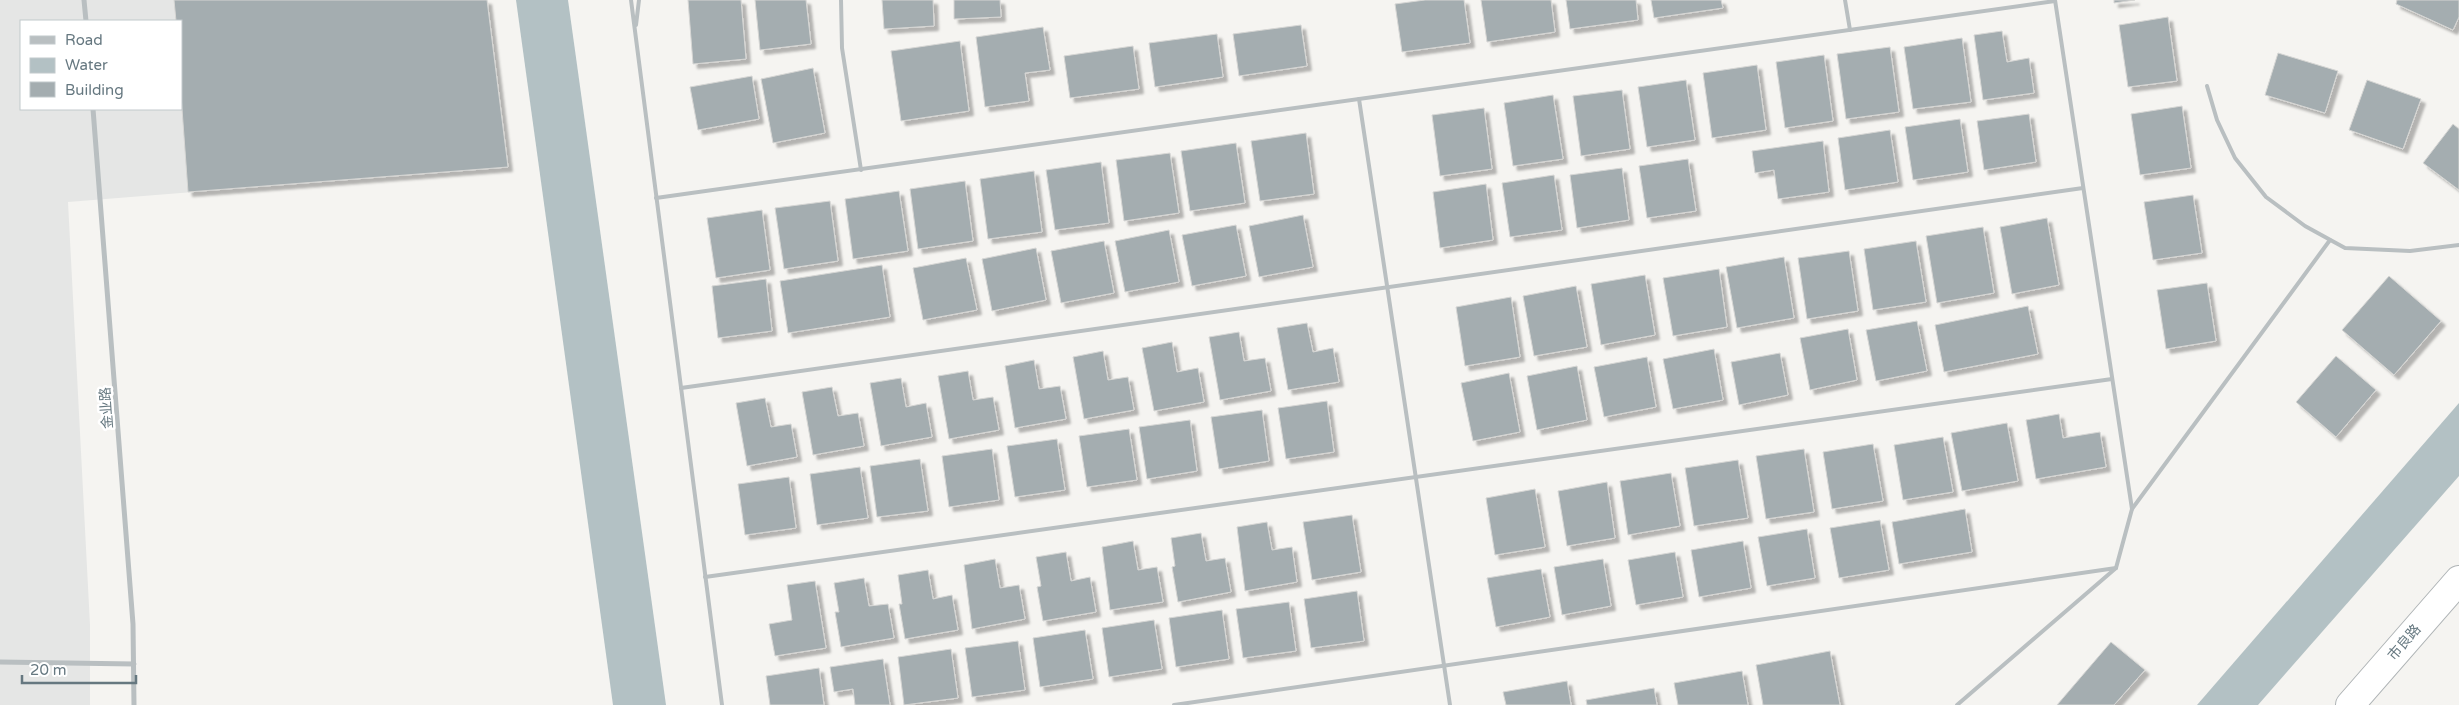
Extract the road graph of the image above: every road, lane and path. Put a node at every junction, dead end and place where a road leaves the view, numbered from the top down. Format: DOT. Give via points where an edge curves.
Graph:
graph roads {
  1 [pos="84,0"];
  2 [pos="631,0"];
  3 [pos="639,0"];
  4 [pos="841,0"];
  5 [pos="1844,0"];
  6 [pos="2055,0"];
  7 [pos="86,20"];
  8 [pos="1850,30"];
  9 [pos="636,33"];
  10 [pos="2207,86"];
  11 [pos="1359,99"];
  12 [pos="93,110"];
  13 [pos="861,170"];
  14 [pos="2083,188"];
  15 [pos="656,198"];
  16 [pos="2330,240"];
  17 [pos="2459,245"];
  18 [pos="1388,287"];
  19 [pos="2112,379"];
  20 [pos="681,388"];
  21 [pos="1416,477"];
  22 [pos="2132,509"];
  23 [pos="2116,568"];
  24 [pos="705,577"];
  25 [pos="2459,580"];
  26 [pos="0,662"];
  27 [pos="134,664"];
  28 [pos="1444,666"];
  29 [pos="134,705"];
  30 [pos="722,705"];
  31 [pos="1174,705"];
  32 [pos="1450,705"];
  33 [pos="1957,705"];
  34 [pos="2350,705"];
  1 -- 7 [label="street"];
  2 -- 9 [label="lane"];
  3 -- 9 [label="lane"];
  4 -- 13 [label="lane" via="842,48"];
  5 -- 8 [label="lane"];
  6 -- 8 [label="lane"];
  6 -- 14 [label="lane"];
  8 -- 11 [label="lane"];
  9 -- 15 [label="lane"];
  10 -- 16 [label="lane" via="2217,120 2235,158 2266,197"];
  11 -- 13 [label="lane"];
  11 -- 18 [label="lane"];
  12 -- 27 [label="street, 金业路" via="130,575"];
  13 -- 15 [label="lane"];
  14 -- 18 [label="lane"];
  14 -- 19 [label="lane"];
  15 -- 20 [label="lane"];
  16 -- 17 [label="lane" via="2354,249 2410,251"];
  16 -- 22 [label="lane"];
  18 -- 20 [label="lane"];
  18 -- 21 [label="lane"];
  19 -- 21 [label="lane"];
  19 -- 22 [label="lane"];
  20 -- 24 [label="lane"];
  21 -- 24 [label="lane"];
  21 -- 28 [label="lane"];
  22 -- 23 [label="lane"];
  23 -- 28 [label="lane"];
  23 -- 33 [label="lane"];
  24 -- 30 [label="lane"];
  25 -- 34 [label="highway, 市良路"];
  26 -- 27 [label="street"];
  27 -- 29 [label="street, 金业路"];
  28 -- 31 [label="lane"];
  28 -- 32 [label="lane"];
}
